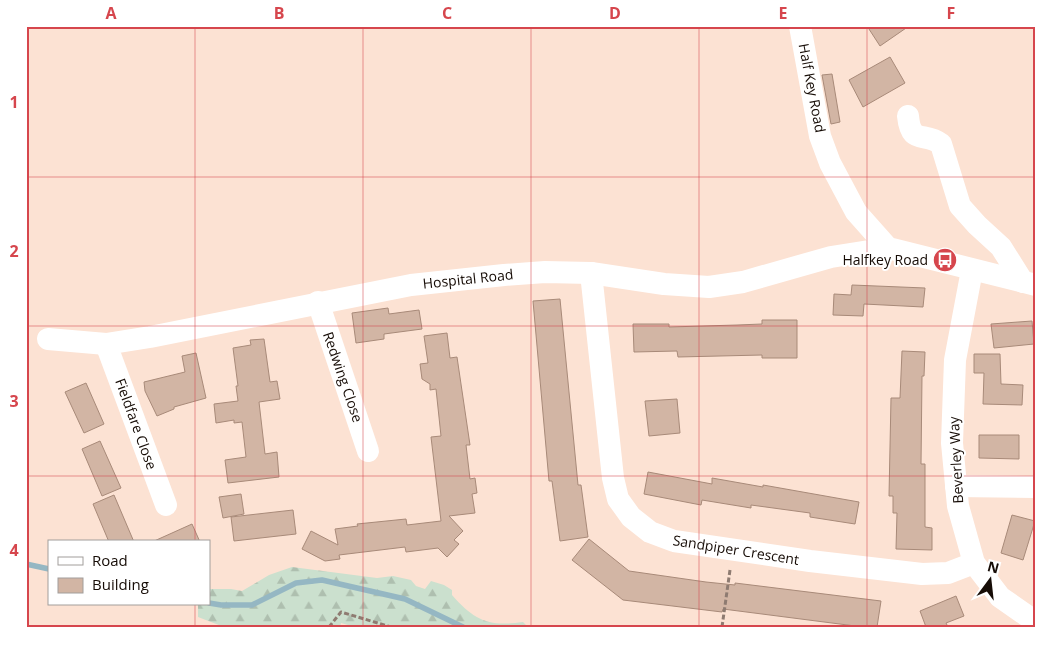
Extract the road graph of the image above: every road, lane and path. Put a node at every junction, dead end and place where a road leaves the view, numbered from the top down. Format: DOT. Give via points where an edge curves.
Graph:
graph roads {
  1 [pos="800,26"];
  2 [pos="908,116"];
  3 [pos="888,248"];
  4 [pos="972,270"];
  5 [pos="592,274"];
  6 [pos="1030,284"];
  7 [pos="318,302"];
  8 [pos="48,339"];
  9 [pos="106,344"];
  10 [pos="368,451"];
  11 [pos="956,486"];
  12 [pos="1036,487"];
  13 [pos="166,505"];
  14 [pos="733,550"];
  15 [pos="974,563"];
  16 [pos="1036,622"];
  17 [pos="329,627"];
  18 [pos="390,627"];
  19 [pos="722,627"];
  1 -- 3 [label="street, Half Key Road" via="820,136 830,163 856,212"];
  2 -- 6 [label="street" via="909,128 915,135 941,144 960,206 1001,246"];
  3 -- 4 [label="street"];
  3 -- 5 [label="street, Hospital Road" via="831,257 744,282 709,287"];
  4 -- 6 [label="street"];
  4 -- 11 [label="street, Beverley Way" via="955,360 952,443"];
  5 -- 7 [label="street, Hospital Road" via="545,272 504,275 412,285"];
  5 -- 14 [label="street, Sandpiper Crescent" via="613,478 618,499 631,517 650,532 674,542"];
  7 -- 9 [label="street, Hospital Road"];
  7 -- 10 [label="street, Redwing Close"];
  8 -- 9 [label="street, Hospital Road"];
  9 -- 13 [label="street, Fieldfare Close"];
  11 -- 12 [label="street"];
  11 -- 15 [label="street, Beverley Way" via="958,506"];
  14 -- 15 [label="street, Sandpiper Crescent" via="922,574 948,572"];
  14 -- 19 [label="path"];
  15 -- 16 [label="street, Beverley Way" via="1000,597"];
  17 -- 18 [label="path" via="341,612"];
}
